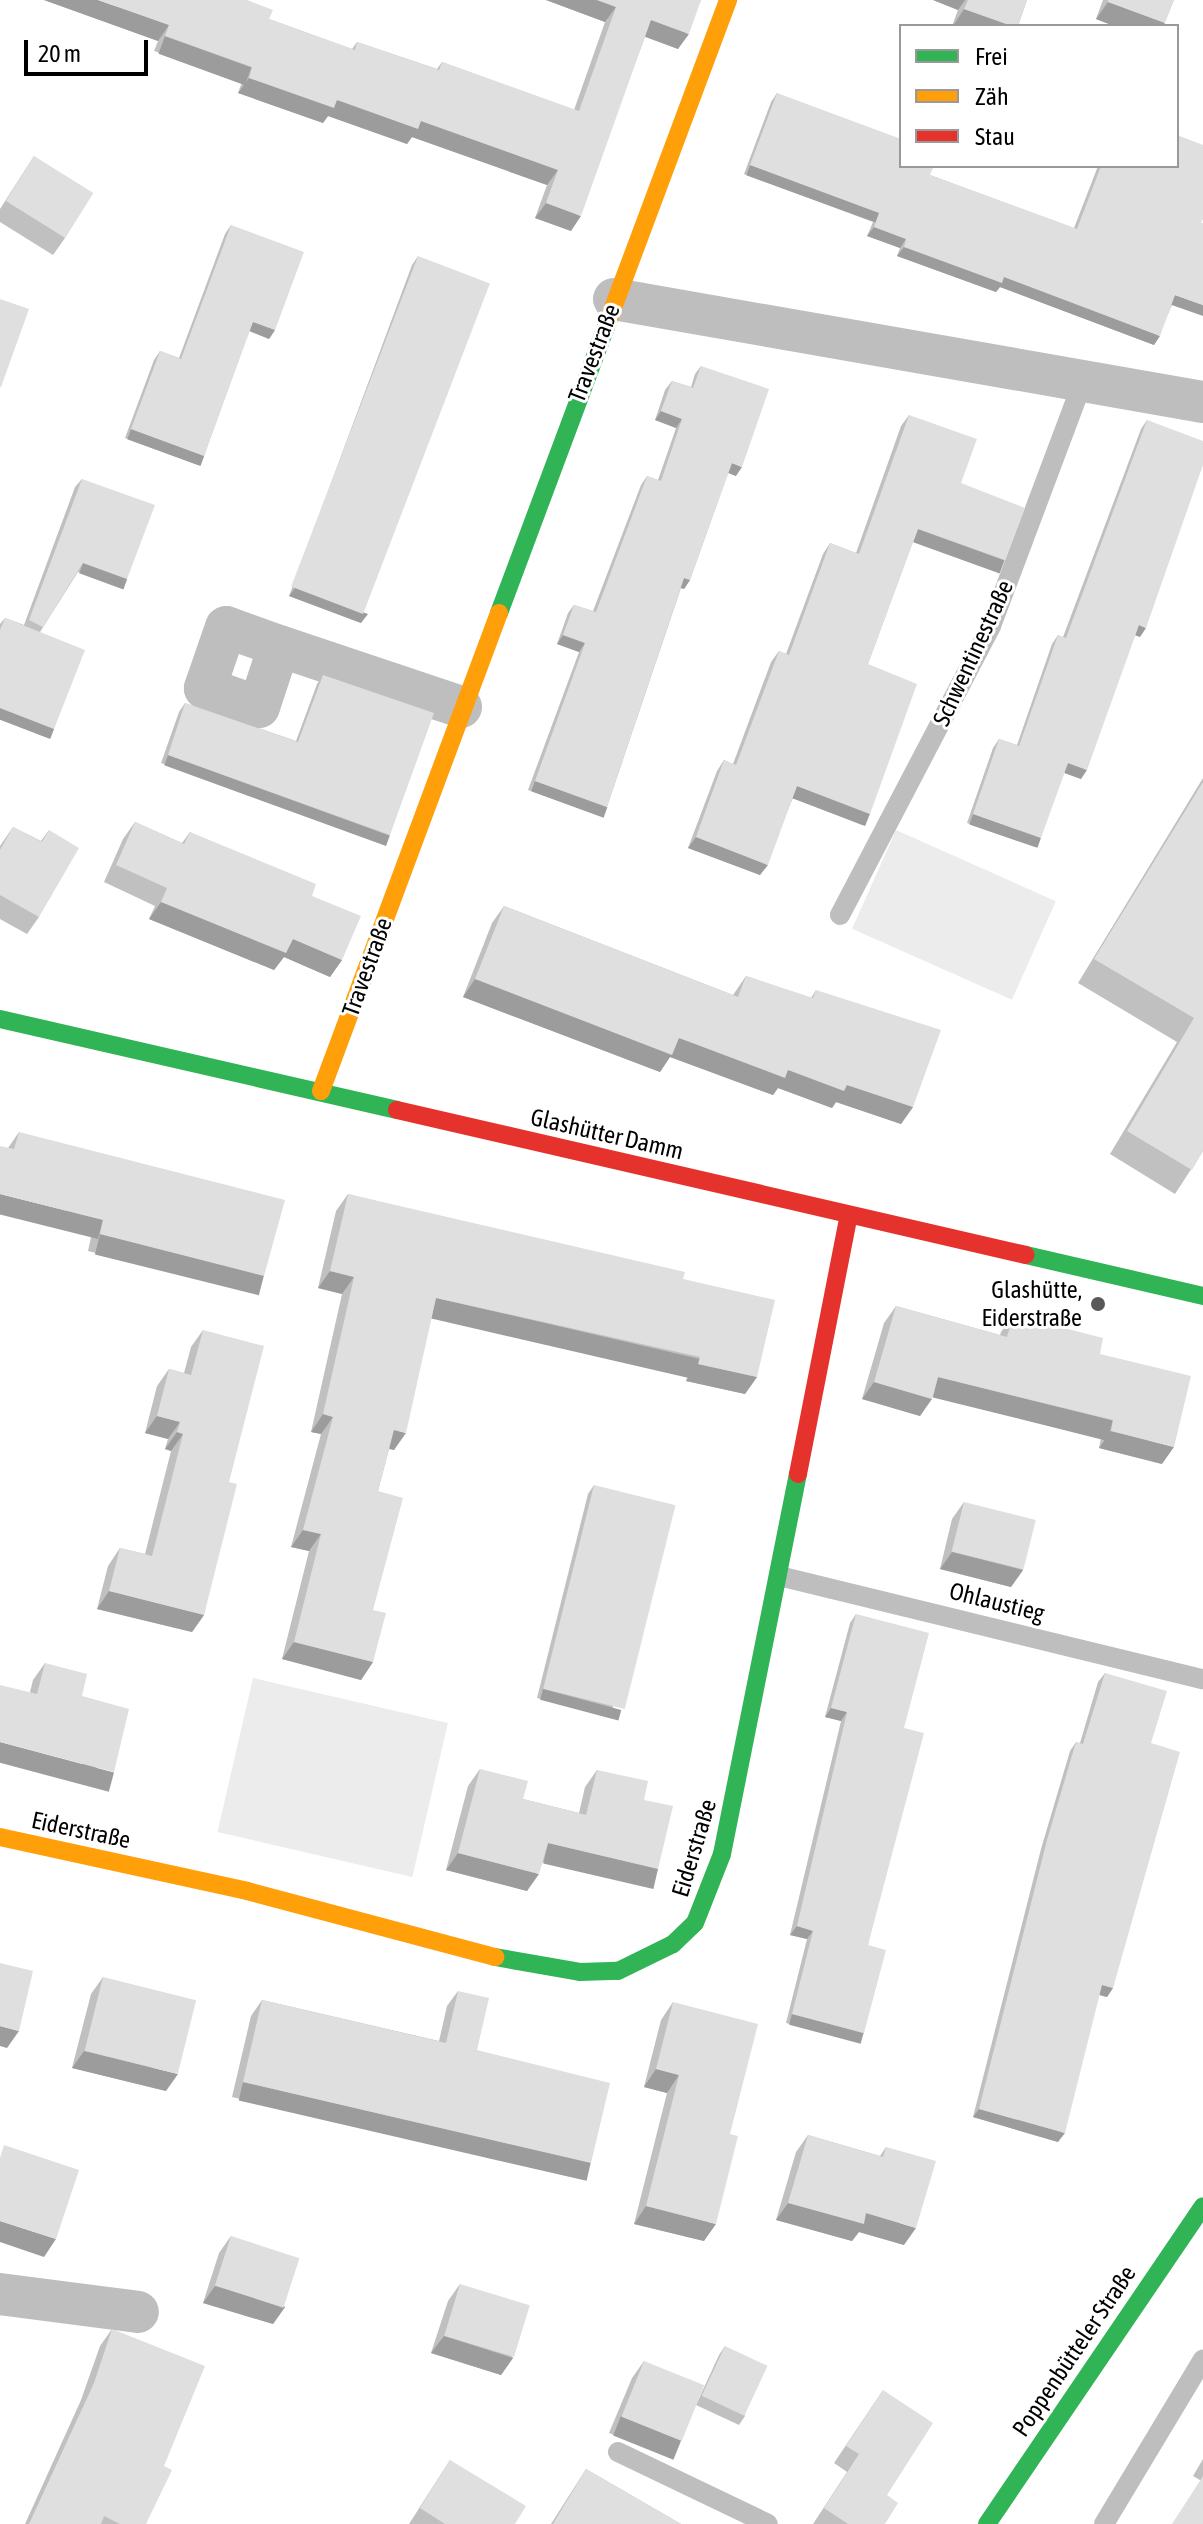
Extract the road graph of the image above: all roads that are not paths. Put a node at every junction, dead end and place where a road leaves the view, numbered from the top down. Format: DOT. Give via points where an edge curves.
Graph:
graph roads {
  1 [pos="728,0"];
  2 [pos="614,299"];
  3 [pos="1083,381"];
  4 [pos="1203,402"];
  5 [pos="279,646"];
  6 [pos="461,707"];
  7 [pos="840,915"];
  8 [pos="0,1019"];
  9 [pos="321,1091"];
  10 [pos="849,1215"];
  11 [pos="1203,1296"];
  12 [pos="779,1576"];
  13 [pos="1203,1679"];
  14 [pos="0,1837"];
  15 [pos="1203,2206"];
  16 [pos="0,2294"];
  17 [pos="138,2312"];
  18 [pos="1203,2359"];
  19 [pos="618,2452"];
  20 [pos="768,2524"];
  21 [pos="987,2524"];
  22 [pos="1104,2524"];
  1 -- 2 [label="street, Travestraße"];
  2 -- 3 [label="street"];
  2 -- 6 [label="street, Travestraße"];
  3 -- 4 [label="street"];
  3 -- 7 [label="lane, Schwentinestraße" via="991,626"];
  5 -- 6 [label="street"];
  6 -- 9 [label="street, Travestraße"];
  8 -- 9 [label="street, Glashütter Damm"];
  9 -- 10 [label="street, Glashütter Damm"];
  10 -- 11 [label="street, Glashütter Damm"];
  10 -- 12 [label="street, Eiderstraße"];
  12 -- 13 [label="lane, Ohlaustieg"];
  12 -- 14 [label="street, Eiderstraße" via="722,1854 695,1923 653,1956 618,1971 580,1972 498,1958 247,1891"];
  15 -- 21 [label="street, Poppenbütteler Straße"];
  16 -- 17 [label="street"];
  18 -- 22 [label="lane"];
  19 -- 20 [label="lane"];
}
